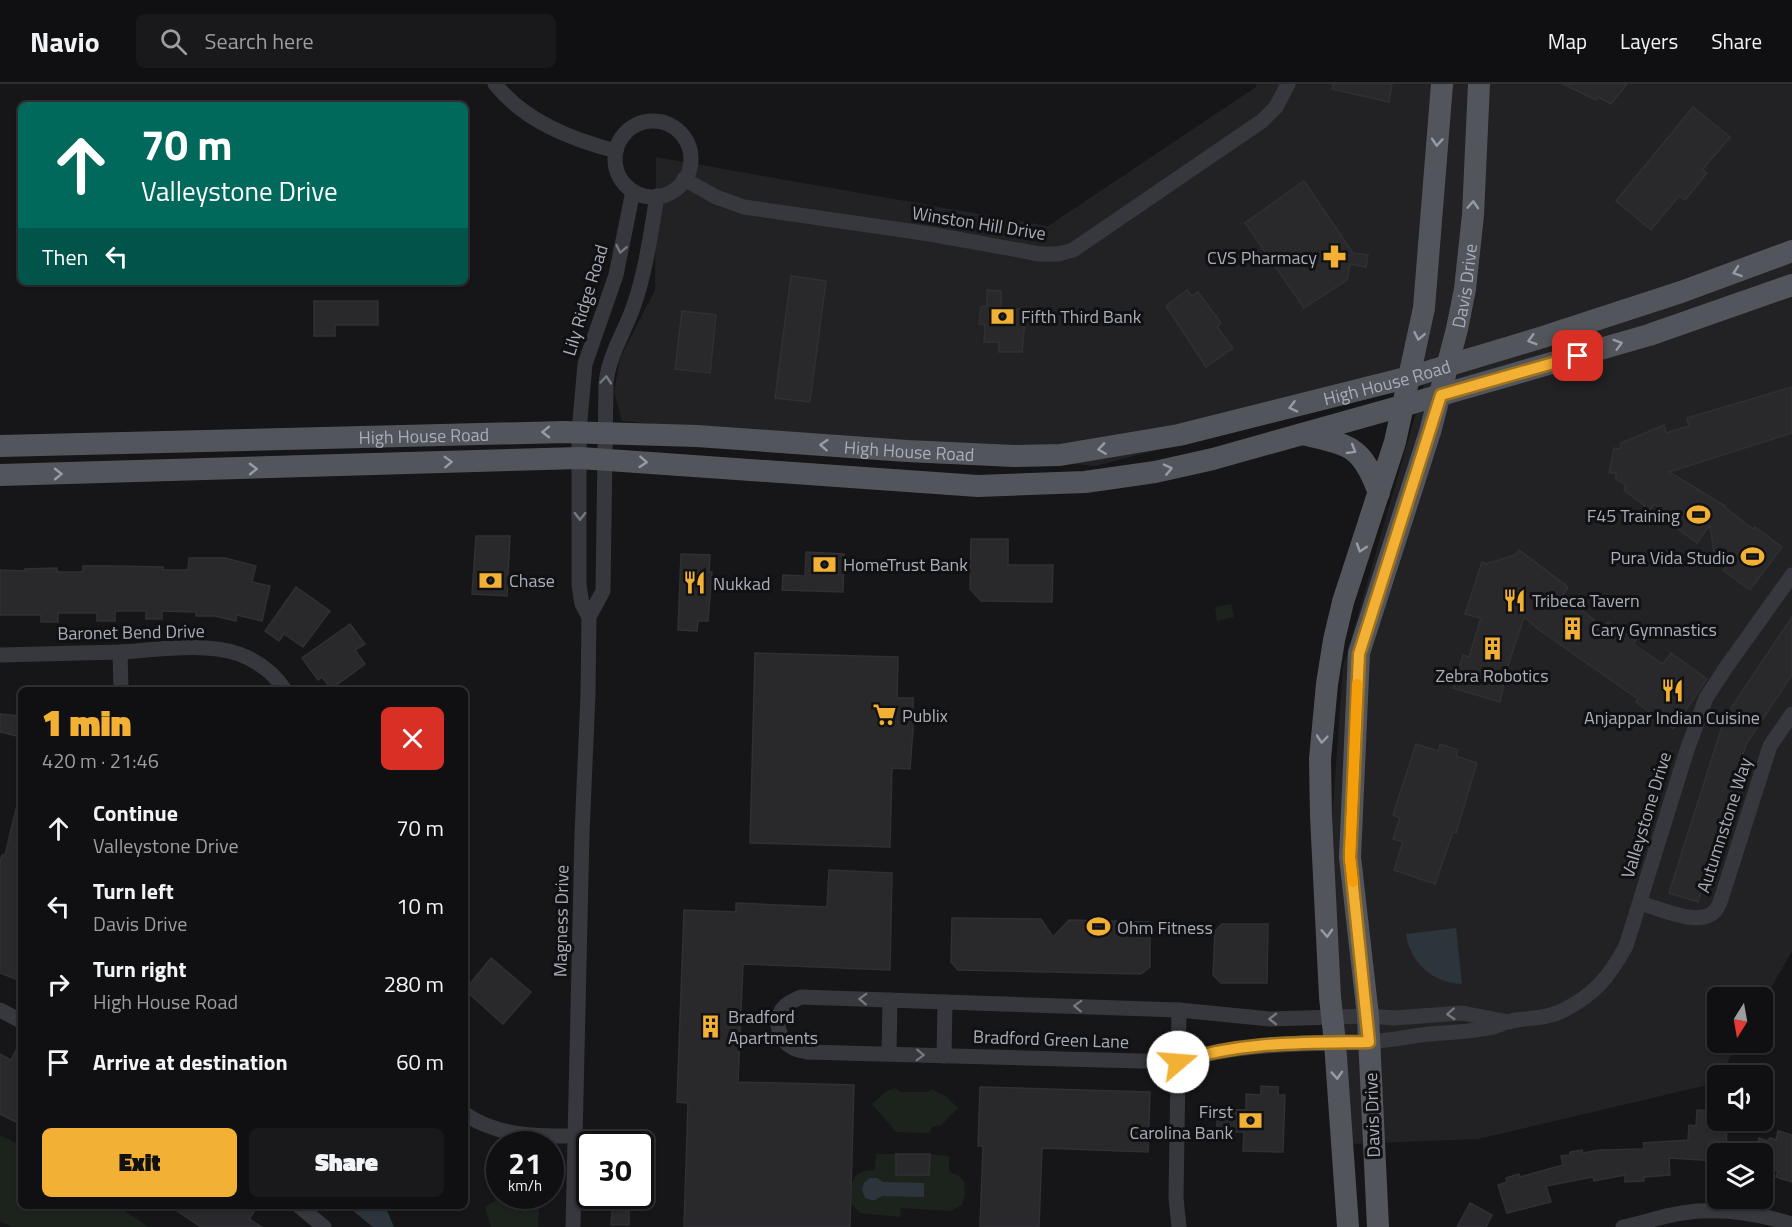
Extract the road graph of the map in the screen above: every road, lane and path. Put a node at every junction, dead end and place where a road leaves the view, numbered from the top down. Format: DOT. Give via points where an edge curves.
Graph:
graph roads {
  1 [pos="495,84"];
  2 [pos="1288,84"];
  3 [pos="1442,84"];
  4 [pos="1479,84"];
  5 [pos="615,151"];
  6 [pos="684,179"];
  7 [pos="633,191"];
  8 [pos="657,196"];
  9 [pos="1792,251"];
  10 [pos="1792,285"];
  11 [pos="1448,366"];
  12 [pos="1410,377"];
  13 [pos="1441,395"];
  14 [pos="1403,406"];
  15 [pos="579,432"];
  16 [pos="605,433"];
  17 [pos="1302,434"];
  18 [pos="0,446"];
  19 [pos="580,458"];
  20 [pos="604,460"];
  21 [pos="0,475"];
  22 [pos="1379,493"];
  23 [pos="1792,575"];
  24 [pos="588,617"];
  25 [pos="120,652"];
  26 [pos="0,655"];
  27 [pos="121,687"];
  28 [pos="282,687"];
  29 [pos="1792,714"];
  30 [pos="1640,903"];
  31 [pos="890,1000"];
  32 [pos="945,1002"];
  33 [pos="0,1010"];
  34 [pos="1179,1010"];
  35 [pos="1368,1016"];
  36 [pos="1331,1017"];
  37 [pos="18,1019"];
  38 [pos="1509,1022"];
  39 [pos="1369,1042"];
  40 [pos="1335,1043"];
  41 [pos="889,1054"];
  42 [pos="944,1056"];
  43 [pos="1178,1062"];
  44 [pos="468,1116"];
  45 [pos="576,1131"];
  46 [pos="576,1136"];
  47 [pos="302,1209"];
  48 [pos="1792,1224"];
  49 [pos="324,1227"];
  50 [pos="573,1227"];
  51 [pos="1179,1227"];
  52 [pos="1348,1227"];
  53 [pos="1378,1227"];
  54 [pos="1623,1227"];
  1 -- 5 [label="street" via="535,120 583,142"];
  2 -- 6 [label="street, Winston Hill Drive" via="1276,108 1262,121 1073,249 1058,254 744,207"];
  3 -- 12 [label="main road, Davis Drive, one-way" via="1424,308"];
  11 -- 4 [label="main road, Davis Drive, one-way" via="1465,289"];
  5 -- 6 [label="street" via="632,127 652,121 670,126 689,149 689,170"];
  5 -- 7 [label="street" via="617,172"];
  6 -- 8 [label="street" via="676,189"];
  7 -- 8 [label="street"];
  7 -- 15 [label="street, Lily Ridge Road, one-way" via="612,288 585,364"];
  16 -- 8 [label="street, one-way" via="607,370 638,295"];
  9 -- 11 [label="main road, High House Road, one-way" via="1670,295"];
  13 -- 10 [label="main road, High House Road, one-way" via="1648,335"];
  11 -- 12 [label="main road, High House Road"];
  11 -- 13 [label="main road, Davis Drive"];
  12 -- 14 [label="main road, Davis Drive"];
  12 -- 16 [label="main road, High House Road, one-way" via="1179,435 1060,455 919,452"];
  13 -- 14 [label="main road, High House Road"];
  13 -- 35 [label="main road, Davis Drive" via="1359,654 1350,857"];
  14 -- 17 [label="main road, High House Road"];
  14 -- 22 [label="main road, Davis Drive"];
  15 -- 16 [label="main road, High House Road"];
  15 -- 18 [label="main road, High House Road, one-way"];
  15 -- 19 [label="street, Lily Ridge Road"];
  16 -- 20 [label="street"];
  20 -- 17 [label="main road, High House Road, one-way" via="1022,486 1155,472"];
  17 -- 22 [label="main road, one-way" via="1345,445 1362,456"];
  19 -- 20 [label="main road, High House Road"];
  21 -- 19 [label="main road, High House Road, one-way"];
  19 -- 24 [label="street, Magness Drive, one-way" via="579,585"];
  20 -- 24 [label="street, Magness Drive" via="603,591"];
  22 -- 36 [label="main road, Davis Drive, one-way" via="1334,640 1321,748"];
  23 -- 30 [label="street, Valleystone Drive" via="1706,698"];
  24 -- 45 [label="street, Magness Drive"];
  25 -- 26 [label="street, Baronet Bend Drive"];
  25 -- 27 [label="street"];
  25 -- 28 [label="street, Baronet Bend Drive" via="221,650 257,662"];
  29 -- 30 [label="street, Autumnstone Way" via="1770,746 1716,910 1693,919"];
  30 -- 38 [label="street, Valleystone Drive" via="1626,946 1612,972 1597,988 1547,1017"];
  31 -- 32 [label="street, Bradford Green Lane"];
  31 -- 41 [label="street"];
  31 -- 41 [label="street, Bradford Green Lane, one-way" via="801,998 782,1009 777,1024 784,1041 807,1052"];
  34 -- 32 [label="street, Bradford Green Lane, one-way"];
  32 -- 42 [label="street"];
  33 -- 37 [label="street"];
  36 -- 34 [label="street, Bradford Green Lane, one-way" via="1246,1018"];
  34 -- 43 [label="street"];
  35 -- 36 [label="street, Valleystone Drive"];
  38 -- 35 [label="street, Valleystone Drive, one-way" via="1462,1013"];
  35 -- 39 [label="main road, Davis Drive"];
  36 -- 40 [label="main road, Davis Drive"];
  38 -- 39 [label="street, Valleystone Drive" via="1491,1028"];
  39 -- 40 [label="street, Valleystone Drive"];
  39 -- 53 [label="main road, Davis Drive"];
  40 -- 43 [label="street, Bradford Green Lane" via="1238,1048"];
  40 -- 52 [label="main road, Davis Drive, one-way"];
  41 -- 42 [label="street, Bradford Green Lane, one-way"];
  42 -- 43 [label="street, Bradford Green Lane"];
  43 -- 51 [label="street"];
  44 -- 46 [label="street" via="490,1128 519,1135"];
  46 -- 50 [label="street, Magness Drive"];
  47 -- 49 [label="street"];
  48 -- 54 [label="street" via="1717,1211 1682,1213"];
}
